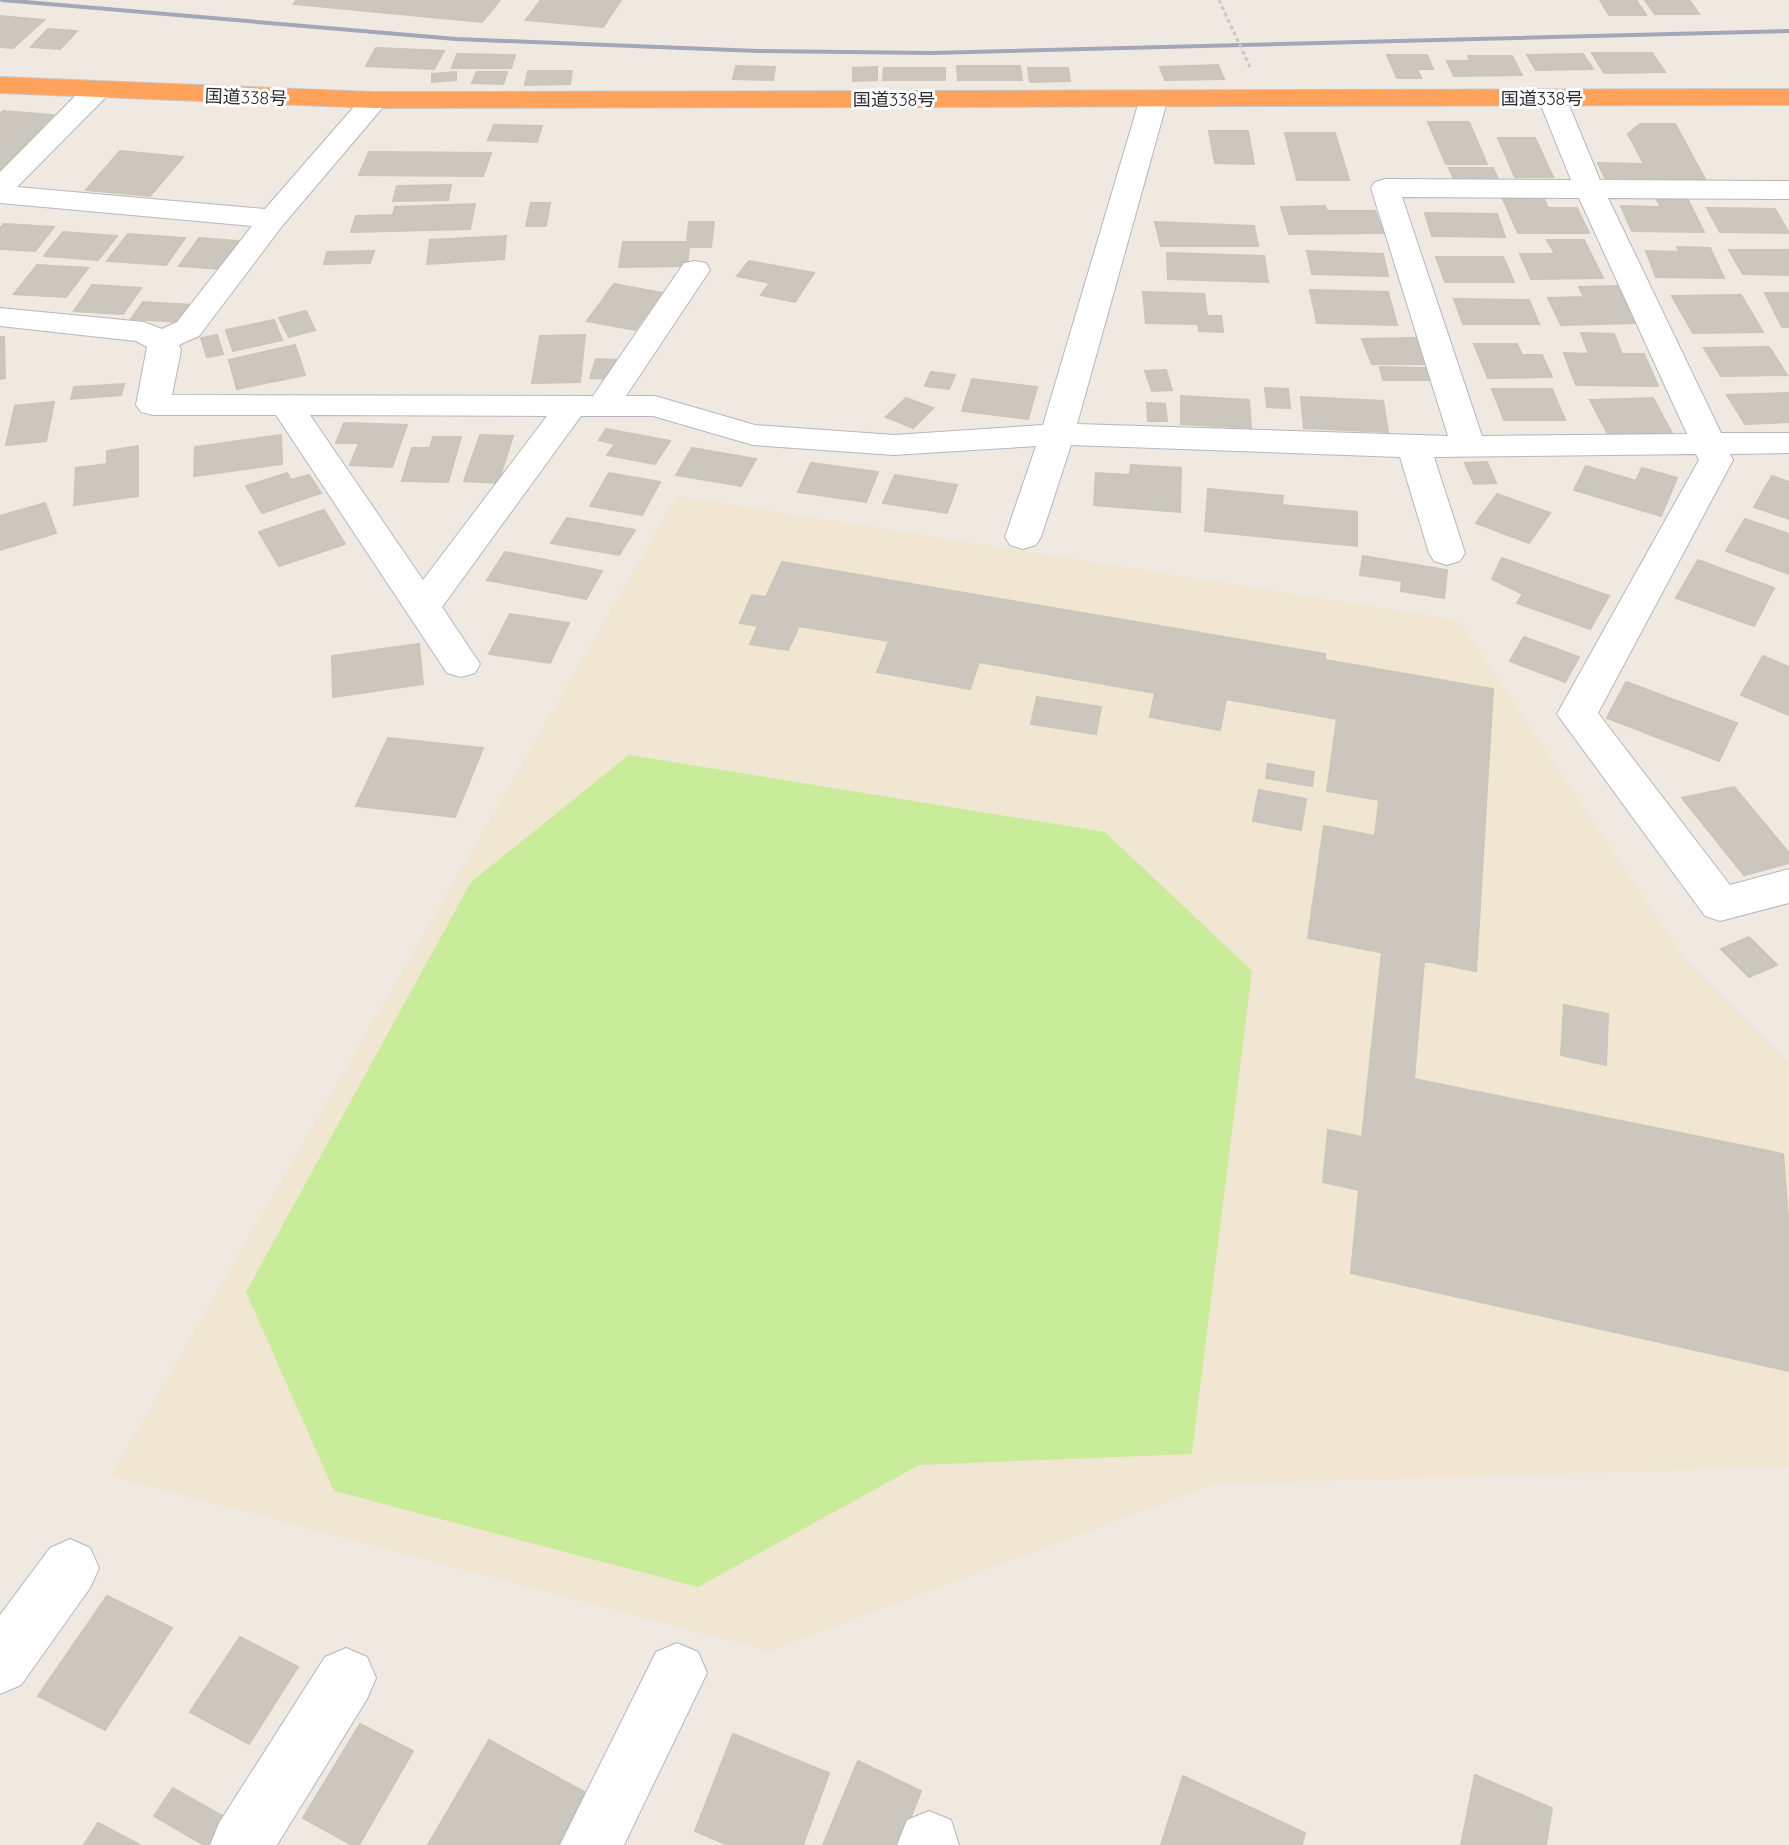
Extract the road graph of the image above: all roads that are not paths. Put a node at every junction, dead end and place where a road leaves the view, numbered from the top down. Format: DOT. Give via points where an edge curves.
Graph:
graph roads {
  1 [pos="0,85"];
  2 [pos="97,90"];
  3 [pos="1789,97"];
  4 [pos="1154,98"];
  5 [pos="1552,98"];
  6 [pos="375,100"];
  7 [pos="0,188"];
  8 [pos="1590,191"];
  9 [pos="0,194"];
  10 [pos="1784,197"];
  11 [pos="273,219"];
  12 [pos="695,270"];
  13 [pos="0,317"];
  14 [pos="161,341"];
  15 [pos="588,404"];
  16 [pos="287,406"];
  17 [pos="1057,434"];
  18 [pos="1708,443"];
  19 [pos="1789,443"];
  20 [pos="1468,446"];
  21 [pos="1414,447"];
  22 [pos="1023,537"];
  23 [pos="1447,553"];
  24 [pos="422,608"];
  25 [pos="461,664"];
  26 [pos="1789,886"];
  27 [pos="70,1568"];
  28 [pos="0,1664"];
  29 [pos="677,1673"];
  30 [pos="346,1678"];
  31 [pos="241,1845"];
  32 [pos="591,1845"];
  1 -- 2 [label="highway, 国道338号"];
  2 -- 6 [label="highway, 国道338号"];
  2 -- 7 [label="street"];
  3 -- 5 [label="highway, 国道338号"];
  4 -- 5 [label="highway, 国道338号"];
  4 -- 6 [label="highway, 国道338号"];
  4 -- 17 [label="street"];
  5 -- 8 [label="street"];
  6 -- 11 [label="street"];
  8 -- 10 [label="street"];
  8 -- 18 [label="street"];
  8 -- 20 [label="street" via="1385,188"];
  9 -- 11 [label="street"];
  11 -- 14 [label="street" via="188,329"];
  12 -- 15 [label="street"];
  13 -- 14 [label="street" via="144,332"];
  14 -- 16 [label="street" via="165,350 153,405"];
  15 -- 16 [label="street"];
  15 -- 17 [label="street" via="655,406 753,435 894,445"];
  15 -- 24 [label="street"];
  16 -- 24 [label="street"];
  17 -- 21 [label="street"];
  17 -- 22 [label="street"];
  18 -- 19 [label="street"];
  18 -- 20 [label="street"];
  18 -- 26 [label="street" via="1716,460 1577,714 1720,904"];
  20 -- 21 [label="street"];
  21 -- 23 [label="street"];
  24 -- 25 [label="street"];
  27 -- 28 [label="street"];
  29 -- 32 [label="street"];
  30 -- 31 [label="street"];
}
